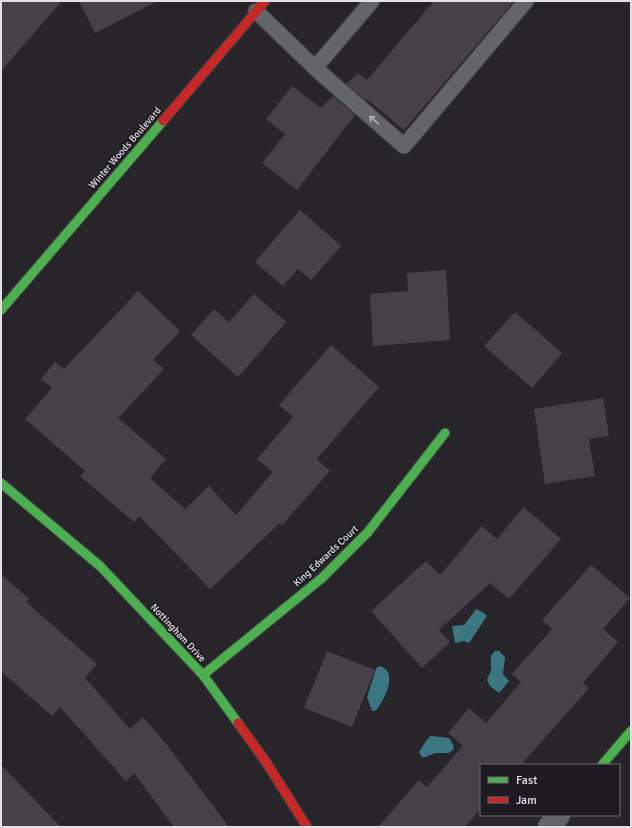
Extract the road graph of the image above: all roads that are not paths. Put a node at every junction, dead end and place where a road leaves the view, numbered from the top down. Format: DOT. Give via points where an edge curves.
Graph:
graph roads {
  1 [pos="372,1"];
  2 [pos="526,1"];
  3 [pos="261,6"];
  4 [pos="315,68"];
  5 [pos="1,310"];
  6 [pos="445,433"];
  7 [pos="1,483"];
  8 [pos="203,676"];
  9 [pos="631,731"];
  10 [pos="603,764"];
  11 [pos="558,816"];
  12 [pos="307,827"];
  13 [pos="549,827"];
  1 -- 4 [label="lane"];
  2 -- 4 [label="lane, one-way" via="404,146"];
  3 -- 4 [label="lane"];
  3 -- 5 [label="street, Winter Woods Boulevard"];
  6 -- 8 [label="street, King Edwards Court" via="368,532 322,578"];
  7 -- 8 [label="street, Nottingham Drive" via="100,566"];
  8 -- 12 [label="street, Nottingham Drive" via="266,762"];
  9 -- 10 [label="street"];
  11 -- 13 [label="street"];
}
